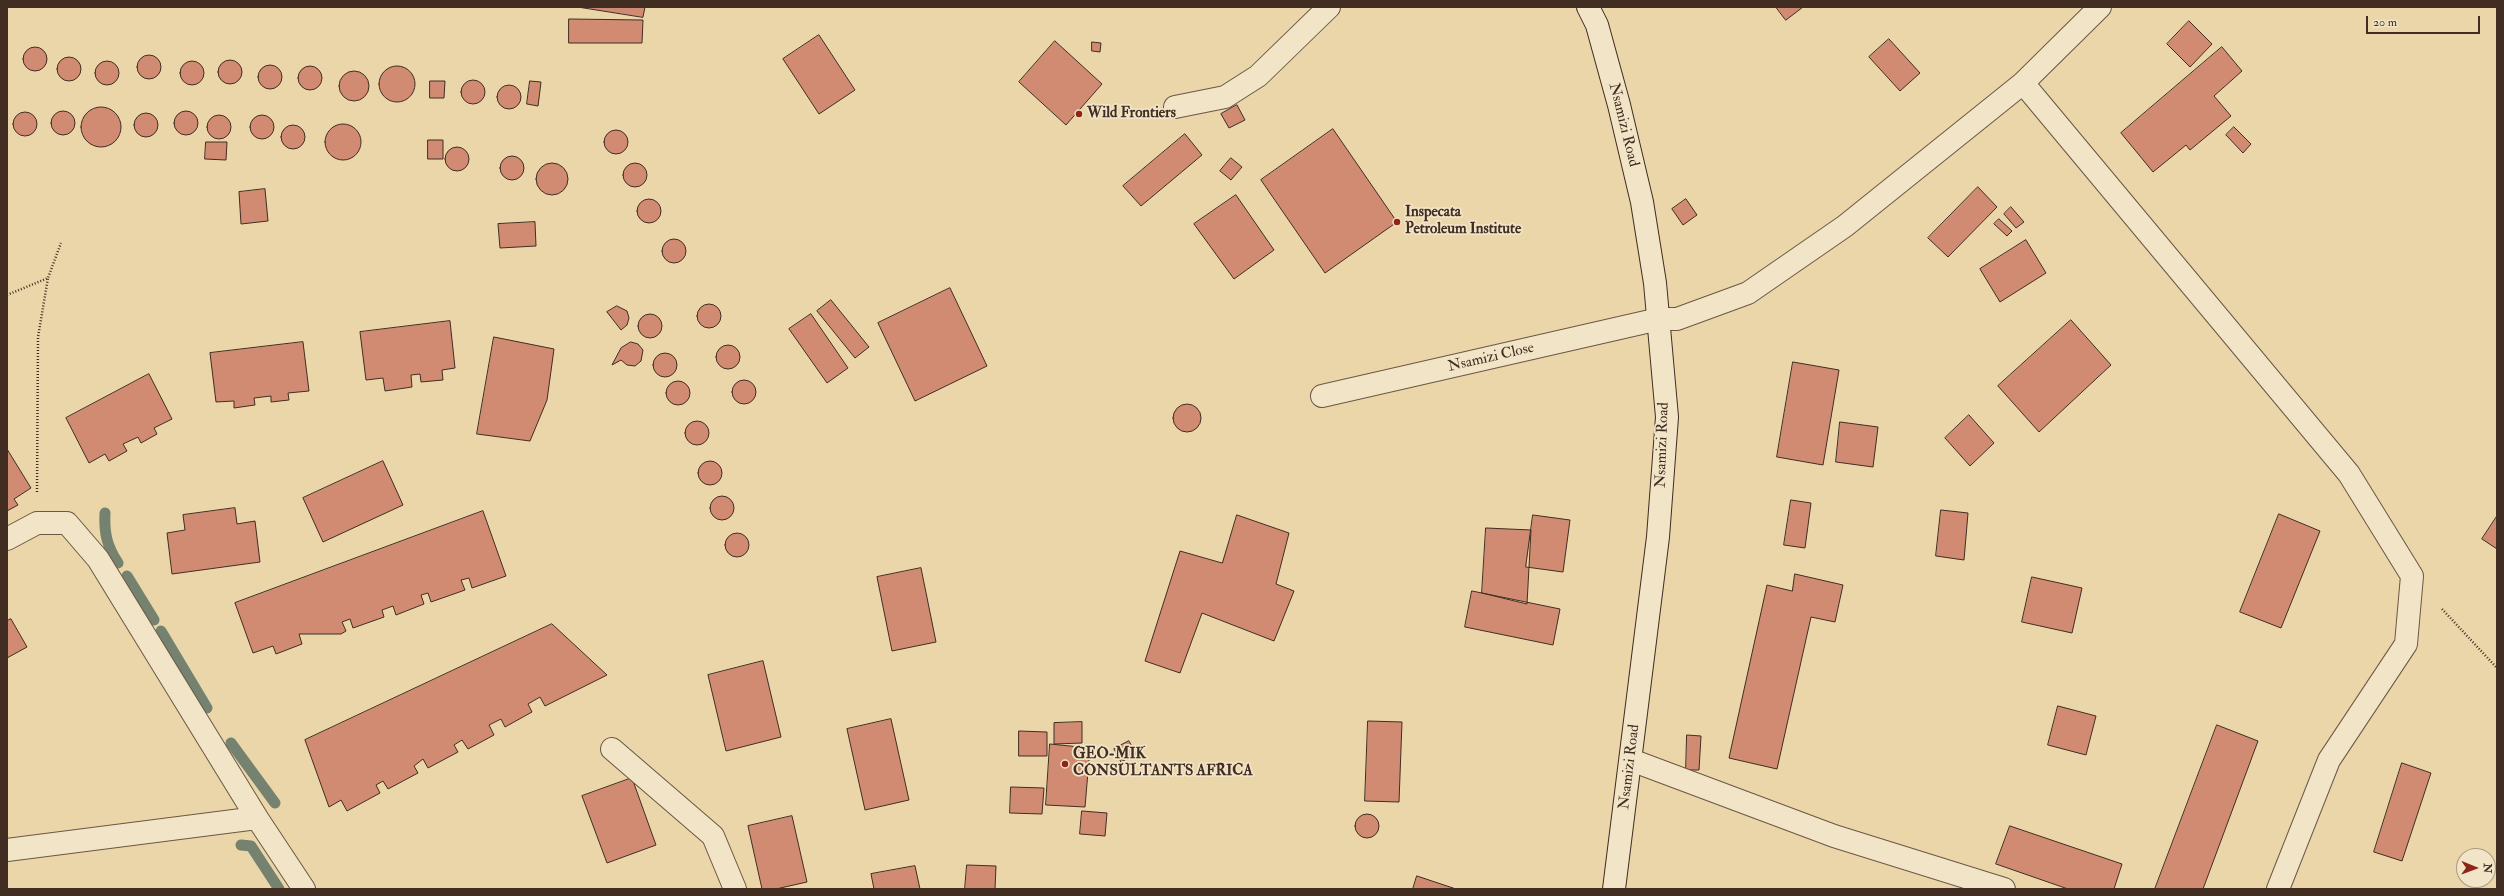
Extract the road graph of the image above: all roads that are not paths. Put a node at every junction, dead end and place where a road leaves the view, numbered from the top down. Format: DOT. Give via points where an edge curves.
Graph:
graph roads {
  1 [pos="1329,7"];
  2 [pos="1588,7"];
  3 [pos="2100,7"];
  4 [pos="2023,83"];
  5 [pos="1175,107"];
  6 [pos="1659,319"];
  7 [pos="1322,396"];
  8 [pos="7,539"];
  9 [pos="612,749"];
  10 [pos="1631,760"];
  11 [pos="257,818"];
  12 [pos="7,850"];
  13 [pos="304,889"];
  14 [pos="735,889"];
  15 [pos="1614,889"];
  16 [pos="2004,889"];
  17 [pos="2278,889"];
  1 -- 5 [label="street" via="1258,76 1225,97"];
  2 -- 6 [label="street, Nsamizi Road" via="1597,25 1642,202"];
  3 -- 4 [label="street, Nsamizi Close"];
  4 -- 6 [label="street, Nsamizi Close" via="1845,226 1748,293 1677,319"];
  4 -- 17 [label="street" via="2349,474 2412,576 2406,644 2329,760"];
  6 -- 7 [label="street, Nsamizi Close"];
  6 -- 10 [label="street, Nsamizi Road" via="1667,418 1658,537"];
  8 -- 11 [label="street" via="37,523 67,523 98,559"];
  9 -- 14 [label="street" via="713,836"];
  10 -- 15 [label="street, Nsamizi Road"];
  10 -- 16 [label="street" via="1834,836"];
  11 -- 12 [label="street"];
  11 -- 13 [label="street"];
}
